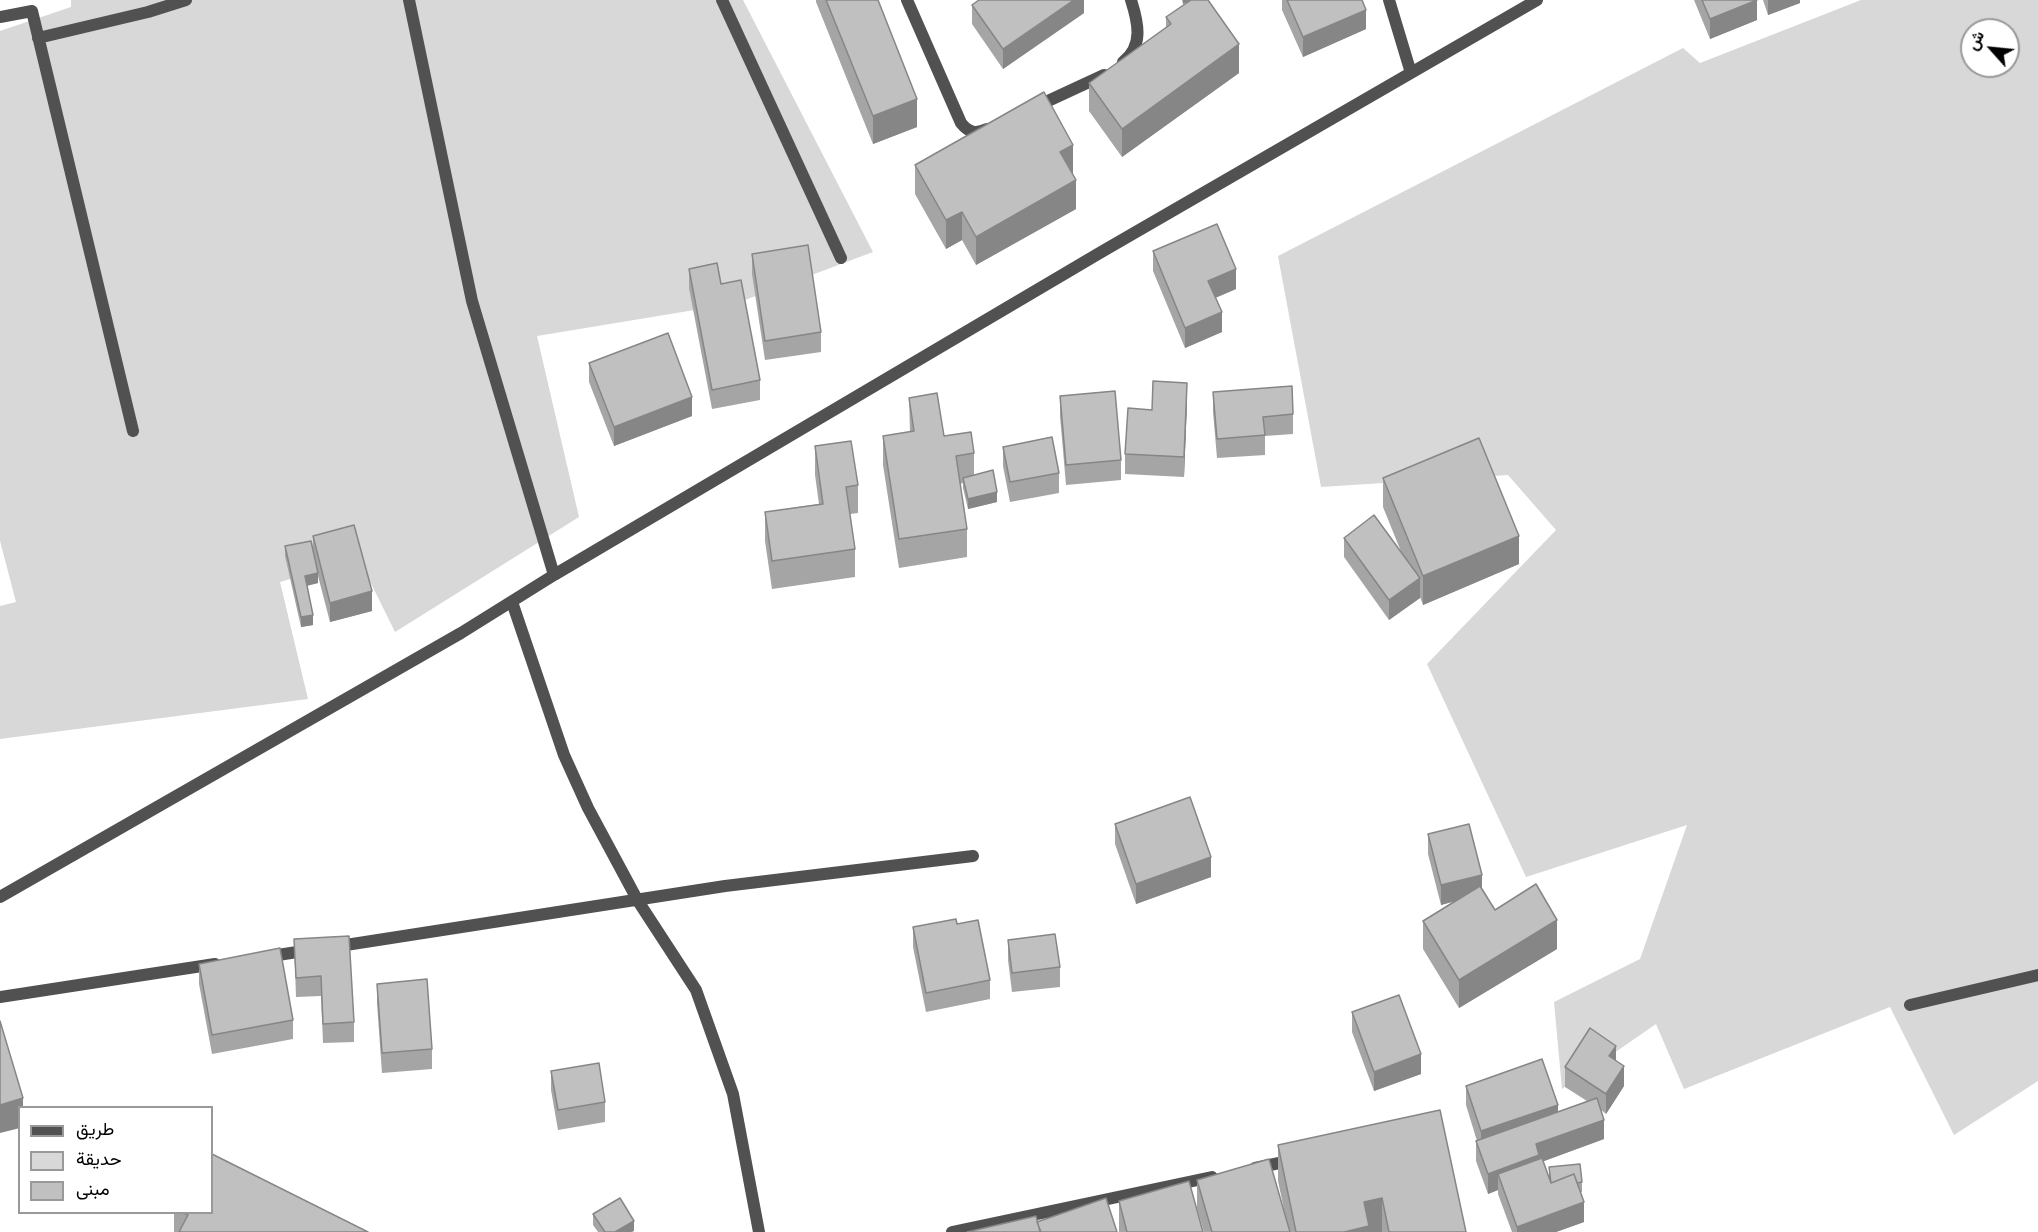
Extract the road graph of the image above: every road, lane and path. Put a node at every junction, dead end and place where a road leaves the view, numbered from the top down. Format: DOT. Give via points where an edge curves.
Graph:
graph roads {
  1 [pos="186,0"];
  2 [pos="409,0"];
  3 [pos="722,0"];
  4 [pos="907,0"];
  5 [pos="1131,0"];
  6 [pos="1389,0"];
  7 [pos="1537,0"];
  8 [pos="30,5"];
  9 [pos="0,17"];
  10 [pos="38,38"];
  11 [pos="1410,74"];
  12 [pos="1022,114"];
  13 [pos="994,126"];
  14 [pos="841,258"];
  15 [pos="133,432"];
  16 [pos="554,575"];
  17 [pos="512,602"];
  18 [pos="972,856"];
  19 [pos="0,897"];
  20 [pos="638,901"];
  21 [pos="253,958"];
  22 [pos="229,962"];
  23 [pos="2038,975"];
  24 [pos="0,997"];
  25 [pos="1910,1005"];
  26 [pos="1308,1157"];
  27 [pos="759,1232"];
  28 [pos="952,1232"];
  1 -- 10 [label="street"];
  2 -- 16 [label="street" via="472,300"];
  3 -- 14 [label="street"];
  4 -- 13 [label="street" via="961,123 974,132"];
  5 -- 12 [label="street" via="1138,38 1128,59"];
  6 -- 11 [label="street"];
  7 -- 11 [label="street"];
  8 -- 9 [label="street"];
  8 -- 10 [label="street"];
  10 -- 15 [label="street"];
  11 -- 16 [label="street"];
  16 -- 17 [label="street"];
  17 -- 19 [label="street"];
  17 -- 20 [label="street" via="564,755"];
  18 -- 20 [label="street"];
  20 -- 21 [label="street"];
  20 -- 27 [label="street" via="696,990 733,1094"];
  22 -- 24 [label="street"];
  23 -- 25 [label="street"];
  26 -- 28 [label="street"];
}
